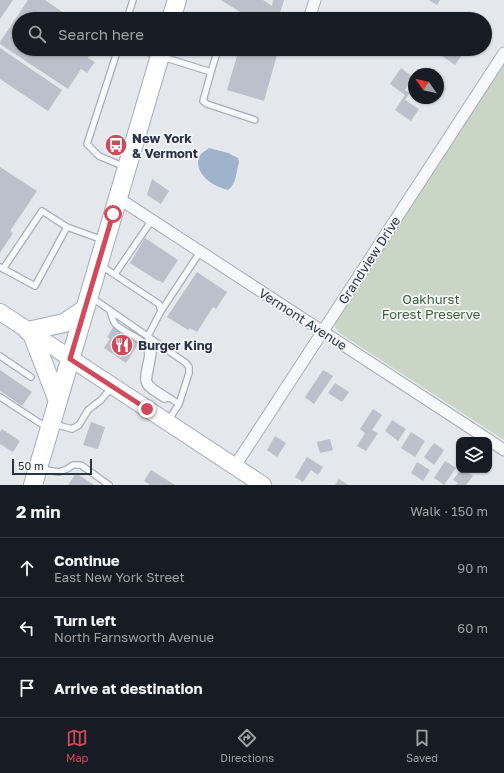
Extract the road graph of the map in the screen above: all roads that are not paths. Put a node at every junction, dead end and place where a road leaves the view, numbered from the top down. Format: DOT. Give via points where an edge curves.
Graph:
graph roads {
  1 [pos="133,0"];
  2 [pos="177,0"];
  3 [pos="315,0"];
  4 [pos="129,12"];
  5 [pos="173,12"];
  6 [pos="311,12"];
  7 [pos="504,53"];
  8 [pos="116,56"];
  9 [pos="160,56"];
  10 [pos="169,56"];
  11 [pos="216,56"];
  12 [pos="211,72"];
  13 [pos="255,120"];
  14 [pos="127,168"];
  15 [pos="118,198"];
  16 [pos="152,220"];
  17 [pos="67,227"];
  18 [pos="105,241"];
  19 [pos="200,252"];
  20 [pos="98,264"];
  21 [pos="1,268"];
  22 [pos="115,274"];
  23 [pos="87,303"];
  24 [pos="110,310"];
  25 [pos="161,311"];
  26 [pos="0,313"];
  27 [pos="322,331"];
  28 [pos="30,332"];
  29 [pos="148,336"];
  30 [pos="0,356"];
  31 [pos="70,359"];
  32 [pos="31,377"];
  33 [pos="112,386"];
  34 [pos="0,397"];
  35 [pos="170,398"];
  36 [pos="58,401"];
  37 [pos="179,404"];
  38 [pos="167,422"];
  39 [pos="51,427"];
  40 [pos="484,437"];
  41 [pos="492,442"];
  42 [pos="504,450"];
  43 [pos="235,466"];
  44 [pos="35,477"];
  45 [pos="109,485"];
  46 [pos="262,485"];
  1 -- 4 [label="lane"];
  2 -- 5 [label="main road"];
  3 -- 6 [label="street"];
  7 -- 27 [label="street, Grandview Drive"];
  8 -- 14 [label="lane" via="87,144 99,156"];
  9 -- 14 [label="main road"];
  10 -- 12 [label="lane"];
  11 -- 12 [label="lane"];
  12 -- 13 [label="lane" via="203,100 207,104"];
  14 -- 15 [label="main road"];
  15 -- 16 [label="street, Vermont Avenue"];
  15 -- 18 [label="main road"];
  16 -- 19 [label="street, Vermont Avenue"];
  16 -- 22 [label="lane"];
  17 -- 18 [label="lane"];
  17 -- 21 [label="lane" via="42,211"];
  17 -- 21 [label="lane" via="35,286"];
  18 -- 20 [label="main road"];
  19 -- 25 [label="lane"];
  19 -- 27 [label="street, Vermont Avenue"];
  20 -- 22 [label="lane"];
  20 -- 23 [label="main road"];
  22 -- 25 [label="lane" via="159,304"];
  23 -- 24 [label="lane"];
  23 -- 28 [label="main road" via="64,323"];
  23 -- 31 [label="main road"];
  24 -- 29 [label="lane"];
  24 -- 35 [label="lane" via="114,323 140,340 148,350 143,377 147,388 164,399"];
  25 -- 29 [label="lane"];
  26 -- 28 [label="street"];
  27 -- 40 [label="street, Vermont Avenue"];
  27 -- 43 [label="street, Grandview Drive"];
  28 -- 31 [label="street"];
  28 -- 36 [label="main road"];
  29 -- 35 [label="lane" via="153,353 148,381"];
  29 -- 37 [label="lane" via="189,367"];
  30 -- 32 [label="lane"];
  31 -- 33 [label="street"];
  31 -- 36 [label="main road"];
  33 -- 38 [label="street"];
  33 -- 39 [label="lane" via="101,400 88,410 79,425 72,429"];
  34 -- 39 [label="lane"];
  35 -- 37 [label="lane"];
  36 -- 39 [label="main road"];
  37 -- 38 [label="lane"];
  38 -- 43 [label="street"];
  39 -- 44 [label="main road"];
  41 -- 42 [label="street, Vermont Avenue"];
  43 -- 46 [label="street"];
  44 -- 45 [label="lane" via="59,472 73,464 81,465"];
}
